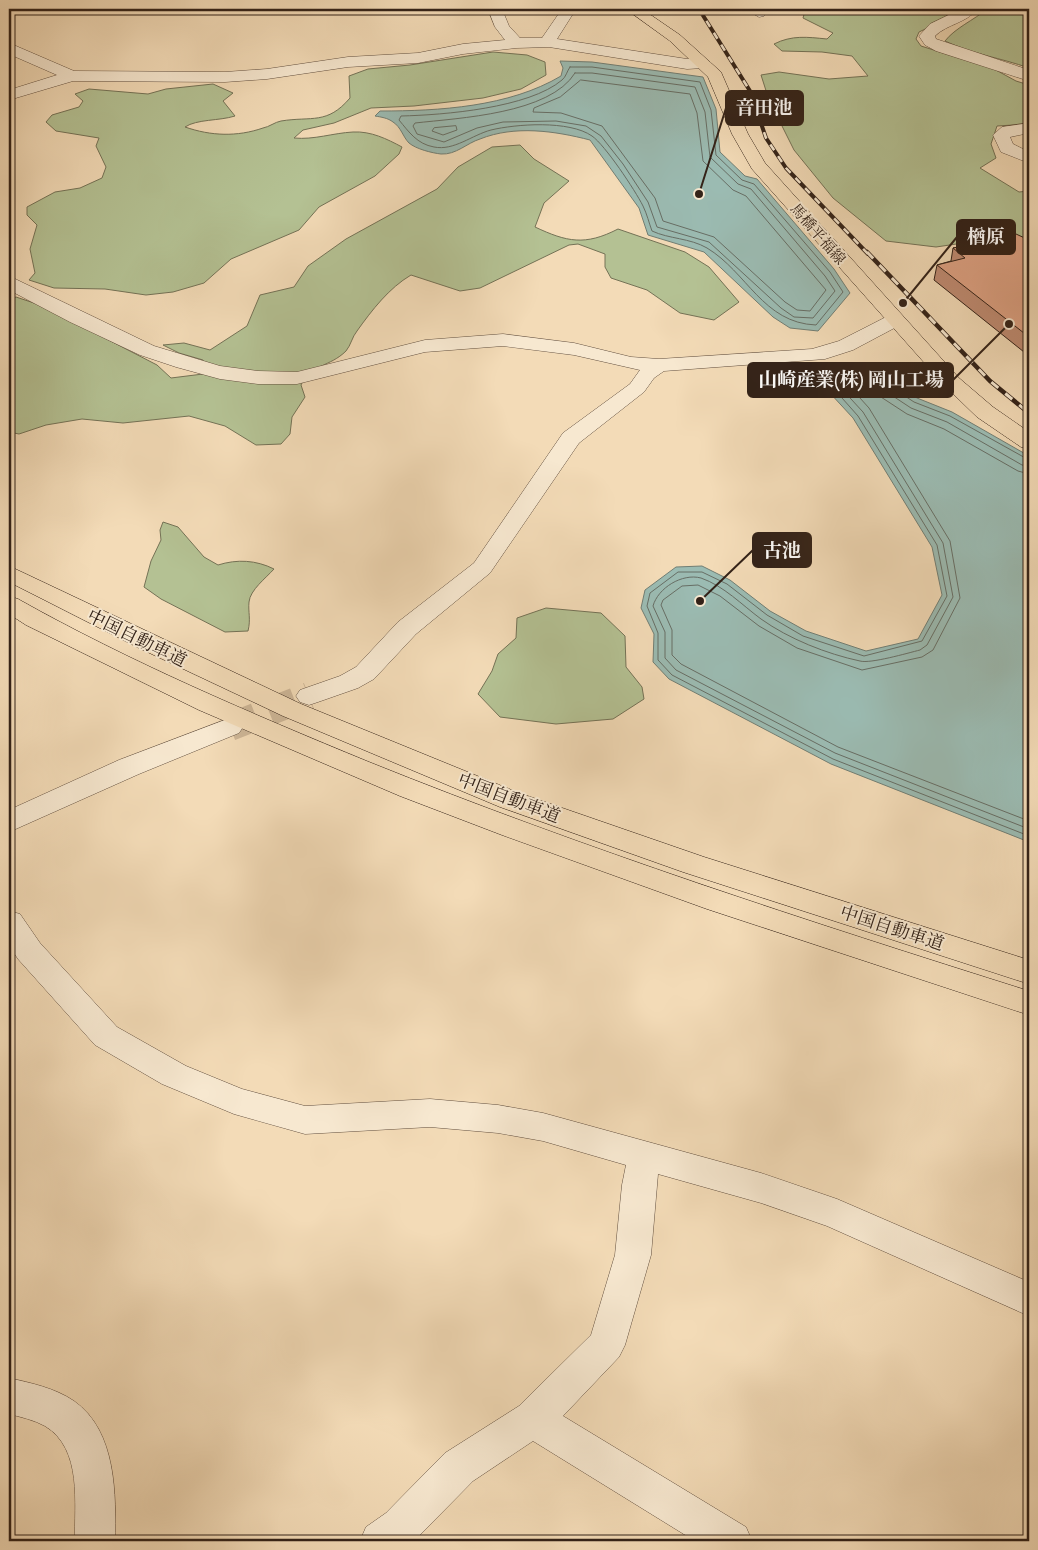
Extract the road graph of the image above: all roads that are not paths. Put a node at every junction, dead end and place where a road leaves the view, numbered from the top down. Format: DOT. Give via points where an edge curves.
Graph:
graph roads {
  1 [pos="495,9"];
  2 [pos="569,9"];
  3 [pos="633,9"];
  4 [pos="970,9"];
  5 [pos="549,42"];
  6 [pos="516,43"];
  7 [pos="9,48"];
  8 [pos="703,63"];
  9 [pos="72,76"];
  10 [pos="1029,76"];
  11 [pos="9,95"];
  12 [pos="1029,128"];
  13 [pos="1029,158"];
  14 [pos="9,282"];
  15 [pos="895,320"];
  16 [pos="659,365"];
  17 [pos="1029,442"];
  18 [pos="9,573"];
  19 [pos="9,604"];
  20 [pos="9,621"];
  21 [pos="309,696"];
  22 [pos="208,704"];
  23 [pos="230,727"];
  24 [pos="9,822"];
  25 [pos="9,922"];
  26 [pos="1029,972"];
  27 [pos="1029,1003"];
  28 [pos="645,1156"];
  29 [pos="1029,1299"];
  30 [pos="9,1396"];
  31 [pos="533,1418"];
  32 [pos="95,1541"];
  33 [pos="380,1541"];
  34 [pos="732,1541"];
  1 -- 6 [label="street" via="502,28"];
  2 -- 5 [label="street"];
  3 -- 8 [label="main road, 馬橋平福線" via="675,38"];
  4 -- 10 [label="street" via="930,30 927,36 930,42"];
  5 -- 6 [label="street"];
  5 -- 8 [label="street" via="688,64"];
  6 -- 9 [label="street" via="418,58 323,64 267,74"];
  7 -- 9 [label="street"];
  8 -- 15 [label="main road, 馬橋平福線" via="720,84 740,134 758,165"];
  9 -- 11 [label="street"];
  12 -- 13 [label="street" via="1000,135 1001,143 1008,150"];
  14 -- 16 [label="street" via="98,328 172,361 257,378 297,378 425,346 503,340"];
  15 -- 16 [label="street" via="878,326 833,353"];
  15 -- 17 [label="main road, 馬橋平福線" via="978,406"];
  16 -- 21 [label="street" via="637,388 571,438 482,568 407,628 365,673"];
  18 -- 26 [label="main road, 中国自動車道" via="228,682 404,758 584,827"];
  19 -- 22 [label="main road, 中国自動車道"];
  20 -- 22 [label="main road" via="60,646"];
  22 -- 27 [label="main road, 中国自動車道" via="394,782 599,861 830,941"];
  23 -- 24 [label="street" via="130,767"];
  25 -- 28 [label="street" via="29,951 106,1036 174,1075 234,1100 305,1120 430,1113 498,1119 543,1127"];
  28 -- 29 [label="street" via="761,1188 837,1214"];
  28 -- 31 [label="street" via="633,1255 606,1345"];
  30 -- 32 [label="street" via="34,1400 66,1417 84,1437 94,1472"];
  31 -- 33 [label="street" via="460,1467 400,1527"];
  31 -- 34 [label="street"];
}
